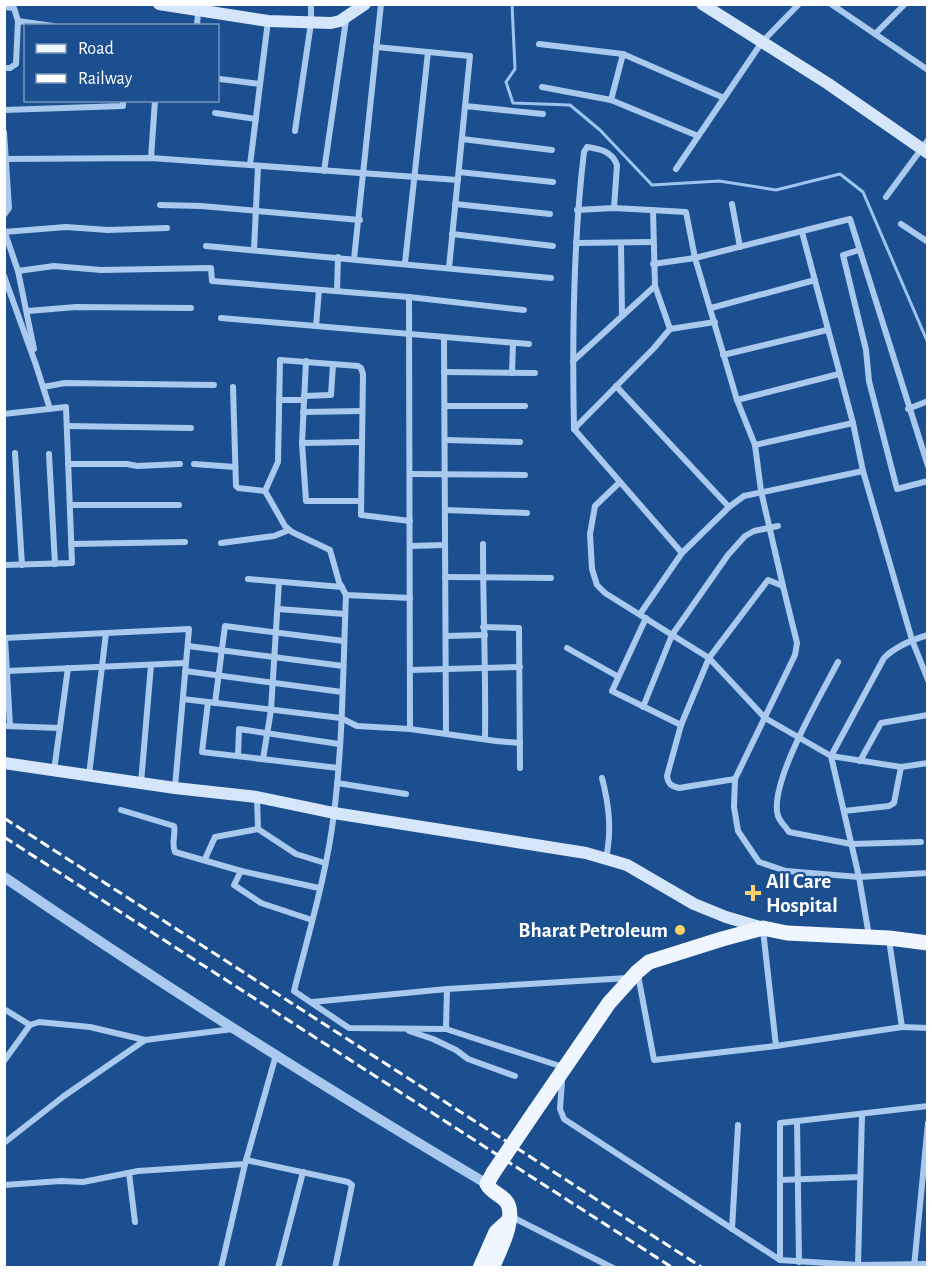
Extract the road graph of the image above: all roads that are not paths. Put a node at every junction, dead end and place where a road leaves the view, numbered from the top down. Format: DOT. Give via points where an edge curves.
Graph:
graph roads {
  1 [pos="159,4"];
  2 [pos="310,4"];
  3 [pos="365,4"];
  4 [pos="381,4"];
  5 [pos="702,4"];
  6 [pos="800,4"];
  7 [pos="831,4"];
  8 [pos="904,4"];
  9 [pos="4,7"];
  10 [pos="198,11"];
  11 [pos="346,17"];
  12 [pos="18,21"];
  13 [pos="268,21"];
  14 [pos="311,23"];
  15 [pos="39,24"];
  16 [pos="197,24"];
  17 [pos="875,34"];
  18 [pos="762,42"];
  19 [pos="539,44"];
  20 [pos="376,46"];
  21 [pos="429,52"];
  22 [pos="16,54"];
  23 [pos="24,54"];
  24 [pos="623,54"];
  25 [pos="926,67"];
  26 [pos="4,68"];
  27 [pos="220,79"];
  28 [pos="260,84"];
  29 [pos="542,87"];
  30 [pos="724,98"];
  31 [pos="611,100"];
  32 [pos="123,102"];
  33 [pos="155,102"];
  34 [pos="465,106"];
  35 [pos="4,110"];
  36 [pos="215,113"];
  37 [pos="543,114"];
  38 [pos="256,119"];
  39 [pos="295,131"];
  40 [pos="4,132"];
  41 [pos="698,136"];
  42 [pos="462,139"];
  43 [pos="925,148"];
  44 [pos="552,150"];
  45 [pos="151,158"];
  46 [pos="5,159"];
  47 [pos="254,166"];
  48 [pos="676,169"];
  49 [pos="324,171"];
  50 [pos="459,172"];
  51 [pos="363,173"];
  52 [pos="414,177"];
  53 [pos="458,180"];
  54 [pos="553,182"];
  55 [pos="885,197"];
  56 [pos="455,204"];
  57 [pos="732,204"];
  58 [pos="160,205"];
  59 [pos="614,208"];
  60 [pos="577,210"];
  61 [pos="653,210"];
  62 [pos="256,211"];
  63 [pos="550,214"];
  64 [pos="4,215"];
  65 [pos="360,220"];
  66 [pos="901,224"];
  67 [pos="167,228"];
  68 [pos="5,231"];
  69 [pos="802,232"];
  70 [pos="452,234"];
  71 [pos="652,242"];
  72 [pos="927,242"];
  73 [pos="576,243"];
  74 [pos="621,243"];
  75 [pos="206,246"];
  76 [pos="553,246"];
  77 [pos="740,247"];
  78 [pos="254,250"];
  79 [pos="859,250"];
  80 [pos="338,257"];
  81 [pos="694,258"];
  82 [pos="354,260"];
  83 [pos="405,263"];
  84 [pos="653,264"];
  85 [pos="449,268"];
  86 [pos="18,271"];
  87 [pos="4,276"];
  88 [pos="551,278"];
  89 [pos="815,280"];
  90 [pos="655,285"];
  91 [pos="319,290"];
  92 [pos="337,291"];
  93 [pos="409,297"];
  94 [pos="191,308"];
  95 [pos="711,308"];
  96 [pos="524,310"];
  97 [pos="28,311"];
  98 [pos="622,316"];
  99 [pos="221,318"];
  100 [pos="715,322"];
  101 [pos="316,326"];
  102 [pos="670,329"];
  103 [pos="826,330"];
  104 [pos="409,334"];
  105 [pos="444,337"];
  106 [pos="513,343"];
  107 [pos="529,344"];
  108 [pos="723,355"];
  109 [pos="306,361"];
  110 [pos="573,361"];
  111 [pos="333,363"];
  112 [pos="36,365"];
  113 [pos="444,372"];
  114 [pos="512,373"];
  115 [pos="535,373"];
  116 [pos="839,374"];
  117 [pos="214,385"];
  118 [pos="616,386"];
  119 [pos="43,387"];
  120 [pos="233,387"];
  121 [pos="304,398"];
  122 [pos="279,400"];
  123 [pos="737,400"];
  124 [pos="927,401"];
  125 [pos="4,406"];
  126 [pos="445,406"];
  127 [pos="525,406"];
  128 [pos="50,409"];
  129 [pos="908,409"];
  130 [pos="362,411"];
  131 [pos="303,412"];
  132 [pos="6,414"];
  133 [pos="853,423"];
  134 [pos="67,426"];
  135 [pos="191,428"];
  136 [pos="574,429"];
  137 [pos="445,440"];
  138 [pos="361,442"];
  139 [pos="520,442"];
  140 [pos="302,443"];
  141 [pos="755,445"];
  142 [pos="15,453"];
  143 [pos="49,454"];
  144 [pos="68,464"];
  145 [pos="180,464"];
  146 [pos="194,464"];
  147 [pos="927,466"];
  148 [pos="235,467"];
  149 [pos="863,471"];
  150 [pos="410,474"];
  151 [pos="445,474"];
  152 [pos="525,476"];
  153 [pos="927,481"];
  154 [pos="620,482"];
  155 [pos="265,490"];
  156 [pos="760,492"];
  157 [pos="361,501"];
  158 [pos="70,506"];
  159 [pos="178,506"];
  160 [pos="729,507"];
  161 [pos="445,510"];
  162 [pos="527,513"];
  163 [pos="410,521"];
  164 [pos="778,526"];
  165 [pos="768,528"];
  166 [pos="290,530"];
  167 [pos="185,542"];
  168 [pos="221,543"];
  169 [pos="71,544"];
  170 [pos="483,544"];
  171 [pos="445,545"];
  172 [pos="410,546"];
  173 [pos="682,553"];
  174 [pos="55,564"];
  175 [pos="4,565"];
  176 [pos="22,565"];
  177 [pos="445,577"];
  178 [pos="483,578"];
  179 [pos="551,578"];
  180 [pos="248,579"];
  181 [pos="279,582"];
  182 [pos="783,586"];
  183 [pos="342,587"];
  184 [pos="346,595"];
  185 [pos="410,598"];
  186 [pos="278,609"];
  187 [pos="345,614"];
  188 [pos="643,616"];
  189 [pos="483,627"];
  190 [pos="106,633"];
  191 [pos="276,633"];
  192 [pos="485,635"];
  193 [pos="672,635"];
  194 [pos="927,635"];
  195 [pos="446,636"];
  196 [pos="5,638"];
  197 [pos="912,640"];
  198 [pos="344,641"];
  199 [pos="188,646"];
  200 [pos="567,648"];
  201 [pos="222,651"];
  202 [pos="274,657"];
  203 [pos="709,658"];
  204 [pos="838,662"];
  205 [pos="186,663"];
  206 [pos="151,664"];
  207 [pos="343,666"];
  208 [pos="102,667"];
  209 [pos="520,667"];
  210 [pos="68,668"];
  211 [pos="486,668"];
  212 [pos="446,669"];
  213 [pos="410,670"];
  214 [pos="7,671"];
  215 [pos="185,671"];
  216 [pos="219,676"];
  217 [pos="617,676"];
  218 [pos="927,678"];
  219 [pos="273,682"];
  220 [pos="342,692"];
  221 [pos="183,699"];
  222 [pos="212,702"];
  223 [pos="643,707"];
  224 [pos="271,710"];
  225 [pos="927,715"];
  226 [pos="341,718"];
  227 [pos="765,718"];
  228 [pos="681,725"];
  229 [pos="7,726"];
  230 [pos="60,728"];
  231 [pos="410,729"];
  232 [pos="267,733"];
  233 [pos="446,733"];
  234 [pos="799,736"];
  235 [pos="485,738"];
  236 [pos="520,743"];
  237 [pos="339,744"];
  238 [pos="238,756"];
  239 [pos="831,756"];
  240 [pos="263,759"];
  241 [pos="860,761"];
  242 [pos="4,763"];
  243 [pos="927,763"];
  244 [pos="901,767"];
  245 [pos="338,768"];
  246 [pos="520,768"];
  247 [pos="54,771"];
  248 [pos="89,776"];
  249 [pos="602,778"];
  250 [pos="735,779"];
  251 [pos="141,783"];
  252 [pos="337,783"];
  253 [pos="175,788"];
  254 [pos="405,794"];
  255 [pos="256,797"];
  256 [pos="121,810"];
  257 [pos="843,811"];
  258 [pos="334,813"];
  259 [pos="258,830"];
  260 [pos="921,842"];
  261 [pos="851,844"];
  262 [pos="606,858"];
  263 [pos="205,859"];
  264 [pos="325,863"];
  265 [pos="241,871"];
  266 [pos="927,873"];
  267 [pos="4,877"];
  268 [pos="859,877"];
  269 [pos="319,888"];
  270 [pos="312,920"];
  271 [pos="763,928"];
  272 [pos="868,932"];
  273 [pos="927,935"];
  274 [pos="889,938"];
  275 [pos="927,943"];
  276 [pos="634,975"];
  277 [pos="447,989"];
  278 [pos="311,1002"];
  279 [pos="4,1009"];
  280 [pos="30,1025"];
  281 [pos="902,1027"];
  282 [pos="927,1028"];
  283 [pos="233,1029"];
  284 [pos="403,1029"];
  285 [pos="446,1029"];
  286 [pos="145,1040"];
  287 [pos="776,1046"];
  288 [pos="276,1054"];
  289 [pos="4,1061"];
  290 [pos="563,1067"];
  291 [pos="515,1076"];
  292 [pos="927,1107"];
  293 [pos="862,1115"];
  294 [pos="797,1121"];
  295 [pos="927,1123"];
  296 [pos="738,1125"];
  297 [pos="4,1143"];
  298 [pos="926,1144"];
  299 [pos="246,1162"];
  300 [pos="303,1172"];
  301 [pos="129,1173"];
  302 [pos="860,1177"];
  303 [pos="490,1179"];
  304 [pos="798,1179"];
  305 [pos="780,1180"];
  306 [pos="4,1185"];
  307 [pos="924,1192"];
  308 [pos="509,1217"];
  309 [pos="135,1222"];
  310 [pos="732,1229"];
  311 [pos="780,1260"];
  312 [pos="799,1262"];
  313 [pos="927,1264"];
  314 [pos="858,1265"];
  315 [pos="914,1265"];
  316 [pos="221,1268"];
  317 [pos="278,1268"];
  318 [pos="336,1268"];
  319 [pos="480,1268"];
  320 [pos="492,1268"];
  321 [pos="614,1268"];
  1 -- 10 [label="main road"];
  2 -- 14 [label="street"];
  3 -- 11 [label="main road"];
  4 -- 20 [label="street"];
  5 -- 18 [label="main road"];
  6 -- 18 [label="street"];
  7 -- 17 [label="street"];
  8 -- 17 [label="street"];
  9 -- 12 [label="street" via="14,8"];
  10 -- 13 [label="main road"];
  10 -- 16 [label="street"];
  11 -- 14 [label="main road" via="332,23"];
  11 -- 49 [label="street"];
  12 -- 15 [label="street"];
  12 -- 22 [label="street"];
  13 -- 14 [label="main road"];
  13 -- 28 [label="street"];
  14 -- 39 [label="street"];
  17 -- 25 [label="street"];
  18 -- 30 [label="street"];
  18 -- 43 [label="main road"];
  19 -- 24 [label="street"];
  20 -- 21 [label="street"];
  20 -- 51 [label="street"];
  21 -- 34 [label="street" via="470,56"];
  21 -- 52 [label="street"];
  22 -- 23 [label="street"];
  22 -- 26 [label="street" via="14,66"];
  24 -- 30 [label="street"];
  24 -- 31 [label="street"];
  27 -- 28 [label="street"];
  28 -- 38 [label="street"];
  29 -- 31 [label="street"];
  30 -- 41 [label="street"];
  31 -- 41 [label="street"];
  32 -- 35 [label="street" via="123,106"];
  33 -- 45 [label="street"];
  34 -- 37 [label="street"];
  34 -- 42 [label="street"];
  36 -- 38 [label="street"];
  38 -- 47 [label="street"];
  40 -- 46 [label="street"];
  41 -- 48 [label="street"];
  42 -- 44 [label="street"];
  42 -- 50 [label="street"];
  43 -- 55 [label="street"];
  45 -- 46 [label="street"];
  45 -- 47 [label="street"];
  46 -- 64 [label="street" via="9,208"];
  47 -- 49 [label="street"];
  47 -- 62 [label="street"];
  49 -- 51 [label="street"];
  50 -- 53 [label="street"];
  50 -- 54 [label="street"];
  51 -- 52 [label="street"];
  51 -- 65 [label="street"];
  52 -- 53 [label="street"];
  52 -- 83 [label="street"];
  53 -- 56 [label="street"];
  56 -- 63 [label="street"];
  56 -- 70 [label="street"];
  57 -- 77 [label="street"];
  58 -- 62 [label="street"];
  59 -- 60 [label="street"];
  59 -- 60 [label="street" via="615,160 603,149 587,147"];
  59 -- 61 [label="street"];
  60 -- 73 [label="street"];
  61 -- 71 [label="street"];
  61 -- 81 [label="street" via="686,212"];
  62 -- 65 [label="street"];
  62 -- 78 [label="street"];
  65 -- 82 [label="street"];
  66 -- 72 [label="street"];
  67 -- 68 [label="street"];
  68 -- 86 [label="street"];
  69 -- 77 [label="street"];
  69 -- 79 [label="street" via="850,219"];
  69 -- 89 [label="street"];
  70 -- 76 [label="street"];
  70 -- 85 [label="street"];
  71 -- 74 [label="street"];
  71 -- 84 [label="street"];
  73 -- 74 [label="street"];
  73 -- 110 [label="street"];
  74 -- 98 [label="street"];
  75 -- 78 [label="street"];
  77 -- 81 [label="street"];
  78 -- 80 [label="street"];
  79 -- 129 [label="street"];
  79 -- 153 [label="street" via="843,255 897,489"];
  80 -- 82 [label="street"];
  80 -- 92 [label="street"];
  81 -- 84 [label="street"];
  81 -- 95 [label="street"];
  82 -- 83 [label="street"];
  83 -- 85 [label="street"];
  84 -- 90 [label="street"];
  85 -- 88 [label="street"];
  86 -- 91 [label="street" via="54,266 101,270 211,268 212,281"];
  86 -- 97 [label="street"];
  87 -- 112 [label="street"];
  89 -- 95 [label="street"];
  89 -- 103 [label="street"];
  90 -- 98 [label="street"];
  90 -- 102 [label="street"];
  91 -- 92 [label="street"];
  91 -- 101 [label="street"];
  92 -- 93 [label="street"];
  93 -- 96 [label="street"];
  93 -- 104 [label="street"];
  94 -- 97 [label="street" via="76,307"];
  95 -- 100 [label="street"];
  97 -- 112 [label="street"];
  98 -- 110 [label="street"];
  99 -- 101 [label="street"];
  100 -- 102 [label="street"];
  100 -- 108 [label="street"];
  101 -- 104 [label="street"];
  102 -- 118 [label="street"];
  103 -- 108 [label="street"];
  103 -- 116 [label="street"];
  104 -- 105 [label="street"];
  104 -- 150 [label="street"];
  105 -- 106 [label="street"];
  105 -- 113 [label="street"];
  106 -- 107 [label="street"];
  106 -- 114 [label="street"];
  108 -- 123 [label="street"];
  109 -- 111 [label="street"];
  109 -- 121 [label="street"];
  109 -- 122 [label="street" via="280,360"];
  110 -- 136 [label="street"];
  111 -- 121 [label="street" via="331,395"];
  111 -- 130 [label="street" via="361,368"];
  112 -- 119 [label="street"];
  113 -- 114 [label="street"];
  113 -- 126 [label="street"];
  114 -- 115 [label="street"];
  116 -- 123 [label="street"];
  116 -- 133 [label="street"];
  117 -- 119 [label="street" via="65,383"];
  118 -- 136 [label="street"];
  118 -- 160 [label="street"];
  119 -- 128 [label="street"];
  120 -- 148 [label="street"];
  121 -- 122 [label="street"];
  121 -- 131 [label="street"];
  122 -- 155 [label="street" via="278,462"];
  123 -- 141 [label="street"];
  124 -- 129 [label="street"];
  125 -- 132 [label="street"];
  126 -- 127 [label="street"];
  126 -- 137 [label="street"];
  128 -- 132 [label="street"];
  128 -- 134 [label="street" via="66,407"];
  129 -- 147 [label="street"];
  130 -- 131 [label="street"];
  130 -- 138 [label="street"];
  131 -- 140 [label="street"];
  133 -- 141 [label="street"];
  133 -- 149 [label="street"];
  134 -- 135 [label="street"];
  134 -- 144 [label="street"];
  136 -- 154 [label="street"];
  137 -- 139 [label="street"];
  137 -- 151 [label="street"];
  138 -- 140 [label="street"];
  138 -- 157 [label="street"];
  140 -- 157 [label="street" via="306,501"];
  141 -- 156 [label="street"];
  142 -- 176 [label="street"];
  143 -- 174 [label="street"];
  144 -- 145 [label="street"];
  144 -- 158 [label="street"];
  146 -- 148 [label="street"];
  148 -- 155 [label="street" via="236,487"];
  149 -- 156 [label="street"];
  149 -- 197 [label="street"];
  150 -- 151 [label="street"];
  150 -- 163 [label="street"];
  151 -- 152 [label="street"];
  151 -- 161 [label="street"];
  154 -- 173 [label="street"];
  154 -- 188 [label="street" via="595,506 590,534 592,569 597,585"];
  155 -- 166 [label="street"];
  156 -- 160 [label="street" via="744,496"];
  156 -- 165 [label="street"];
  157 -- 163 [label="street" via="361,515"];
  158 -- 159 [label="street"];
  158 -- 169 [label="street"];
  160 -- 173 [label="street"];
  161 -- 162 [label="street"];
  161 -- 171 [label="street"];
  163 -- 172 [label="street"];
  164 -- 165 [label="street"];
  165 -- 182 [label="street"];
  165 -- 193 [label="street" via="753,531 737,545"];
  166 -- 168 [label="street"];
  166 -- 183 [label="street" via="330,550"];
  167 -- 169 [label="street"];
  169 -- 174 [label="street" via="72,563"];
  170 -- 178 [label="street"];
  171 -- 172 [label="street"];
  171 -- 177 [label="street"];
  172 -- 185 [label="street"];
  173 -- 188 [label="street"];
  174 -- 176 [label="street"];
  175 -- 176 [label="street"];
  177 -- 178 [label="street"];
  177 -- 195 [label="street"];
  178 -- 179 [label="street"];
  178 -- 189 [label="street"];
  180 -- 181 [label="street"];
  181 -- 183 [label="street"];
  181 -- 186 [label="street"];
  182 -- 203 [label="street" via="768,580"];
  182 -- 227 [label="street" via="797,643"];
  183 -- 184 [label="street"];
  184 -- 185 [label="street"];
  184 -- 187 [label="street"];
  185 -- 213 [label="street"];
  186 -- 187 [label="street"];
  186 -- 191 [label="street"];
  187 -- 198 [label="street"];
  188 -- 193 [label="street"];
  188 -- 217 [label="street"];
  189 -- 192 [label="street"];
  189 -- 209 [label="street" via="519,628"];
  190 -- 196 [label="street"];
  190 -- 199 [label="street" via="189,629"];
  190 -- 208 [label="street"];
  191 -- 198 [label="street"];
  191 -- 201 [label="street" via="225,626"];
  191 -- 202 [label="street"];
  192 -- 195 [label="street"];
  192 -- 211 [label="street"];
  193 -- 203 [label="street"];
  193 -- 223 [label="street"];
  194 -- 197 [label="street"];
  195 -- 212 [label="street"];
  196 -- 214 [label="street"];
  197 -- 218 [label="street"];
  197 -- 239 [label="street" via="884,658"];
  198 -- 207 [label="street"];
  199 -- 201 [label="street"];
  199 -- 205 [label="street"];
  200 -- 217 [label="street"];
  201 -- 202 [label="street"];
  201 -- 216 [label="street"];
  202 -- 207 [label="street"];
  202 -- 219 [label="street"];
  203 -- 227 [label="street"];
  203 -- 228 [label="street"];
  204 -- 234 [label="street"];
  205 -- 206 [label="street"];
  205 -- 215 [label="street"];
  206 -- 208 [label="street"];
  206 -- 251 [label="street"];
  207 -- 220 [label="street"];
  208 -- 210 [label="street"];
  208 -- 248 [label="street"];
  209 -- 211 [label="street"];
  209 -- 236 [label="street"];
  210 -- 214 [label="street"];
  210 -- 230 [label="street"];
  211 -- 212 [label="street"];
  211 -- 235 [label="street"];
  212 -- 213 [label="street"];
  212 -- 233 [label="street"];
  213 -- 231 [label="street"];
  214 -- 229 [label="street"];
  215 -- 216 [label="street"];
  215 -- 221 [label="street"];
  216 -- 219 [label="street"];
  216 -- 222 [label="street"];
  217 -- 223 [label="street" via="612,691"];
  219 -- 220 [label="street"];
  219 -- 224 [label="street"];
  220 -- 226 [label="street"];
  221 -- 222 [label="street"];
  221 -- 253 [label="street"];
  222 -- 224 [label="street"];
  222 -- 238 [label="street" via="202,752"];
  223 -- 228 [label="street"];
  224 -- 226 [label="street"];
  224 -- 232 [label="street"];
  225 -- 241 [label="street" via="881,723"];
  226 -- 231 [label="street" via="357,726"];
  226 -- 237 [label="street"];
  227 -- 234 [label="street"];
  227 -- 250 [label="street"];
  228 -- 250 [label="street" via="668,783 679,788"];
  229 -- 230 [label="street"];
  230 -- 247 [label="street"];
  231 -- 233 [label="street"];
  232 -- 237 [label="street"];
  232 -- 238 [label="street" via="239,729"];
  232 -- 240 [label="street"];
  233 -- 235 [label="street"];
  234 -- 239 [label="street"];
  234 -- 261 [label="street" via="777,795 778,817 789,832"];
  235 -- 236 [label="street"];
  236 -- 246 [label="street"];
  237 -- 245 [label="street"];
  238 -- 240 [label="street"];
  239 -- 241 [label="street"];
  239 -- 257 [label="street"];
  240 -- 245 [label="street"];
  241 -- 244 [label="street"];
  242 -- 247 [label="main road"];
  243 -- 244 [label="street"];
  244 -- 257 [label="street" via="894,802 889,806"];
  245 -- 252 [label="street"];
  247 -- 248 [label="main road"];
  248 -- 251 [label="main road"];
  249 -- 262 [label="street" via="610,819"];
  250 -- 268 [label="street" via="738,831 759,862 786,871"];
  251 -- 253 [label="main road"];
  252 -- 254 [label="street"];
  252 -- 258 [label="street"];
  253 -- 255 [label="main road"];
  255 -- 258 [label="main road"];
  255 -- 259 [label="street"];
  256 -- 263 [label="street" via="174,826 175,852"];
  257 -- 261 [label="street"];
  258 -- 262 [label="main road"];
  258 -- 264 [label="street"];
  259 -- 263 [label="street" via="215,837"];
  259 -- 264 [label="street" via="296,854"];
  260 -- 261 [label="street"];
  261 -- 268 [label="street"];
  262 -- 271 [label="main road" via="647,874 694,904"];
  263 -- 265 [label="street"];
  264 -- 269 [label="street"];
  265 -- 269 [label="street"];
  265 -- 270 [label="street" via="234,885 261,903"];
  266 -- 268 [label="street"];
  267 -- 283 [label="street"];
  268 -- 272 [label="street"];
  269 -- 270 [label="street"];
  270 -- 278 [label="street" via="294,991"];
  271 -- 272 [label="main road" via="778,932"];
  271 -- 276 [label="main road" via="649,962"];
  271 -- 287 [label="street"];
  272 -- 273 [label="main road"];
  272 -- 274 [label="main road"];
  274 -- 275 [label="main road"];
  274 -- 281 [label="street"];
  276 -- 277 [label="street"];
  276 -- 287 [label="street" via="654,1060"];
  276 -- 290 [label="main road"];
  277 -- 278 [label="street"];
  277 -- 285 [label="street"];
  278 -- 284 [label="street" via="349,1029"];
  279 -- 280 [label="street"];
  280 -- 286 [label="street" via="39,1022 90,1027"];
  280 -- 289 [label="street"];
  281 -- 282 [label="street"];
  281 -- 287 [label="street"];
  283 -- 286 [label="street"];
  283 -- 288 [label="street"];
  284 -- 285 [label="street"];
  284 -- 291 [label="street"];
  285 -- 290 [label="street"];
  286 -- 297 [label="street" via="63,1096"];
  288 -- 299 [label="street"];
  288 -- 303 [label="street" via="343,1099"];
  290 -- 303 [label="main road, bridge"];
  290 -- 310 [label="street" via="560,1109 564,1119"];
  292 -- 293 [label="street"];
  293 -- 294 [label="street"];
  293 -- 302 [label="street"];
  294 -- 304 [label="street"];
  294 -- 305 [label="street" via="780,1123"];
  295 -- 298 [label="street"];
  296 -- 310 [label="street"];
  298 -- 307 [label="street"];
  299 -- 300 [label="street"];
  299 -- 301 [label="street"];
  299 -- 316 [label="street"];
  300 -- 317 [label="street"];
  300 -- 318 [label="street" via="352,1185"];
  301 -- 306 [label="street" via="83,1182"];
  301 -- 309 [label="street"];
  302 -- 304 [label="street"];
  302 -- 314 [label="street"];
  303 -- 308 [label="main road" via="488,1188 505,1200"];
  304 -- 305 [label="street"];
  304 -- 312 [label="street"];
  305 -- 311 [label="street"];
  307 -- 315 [label="street"];
  308 -- 319 [label="main road" via="496,1232"];
  308 -- 320 [label="main road" via="506,1236"];
  308 -- 321 [label="street"];
  310 -- 311 [label="street"];
  311 -- 312 [label="street"];
  312 -- 314 [label="street"];
  313 -- 315 [label="street"];
  314 -- 315 [label="street"];
}
